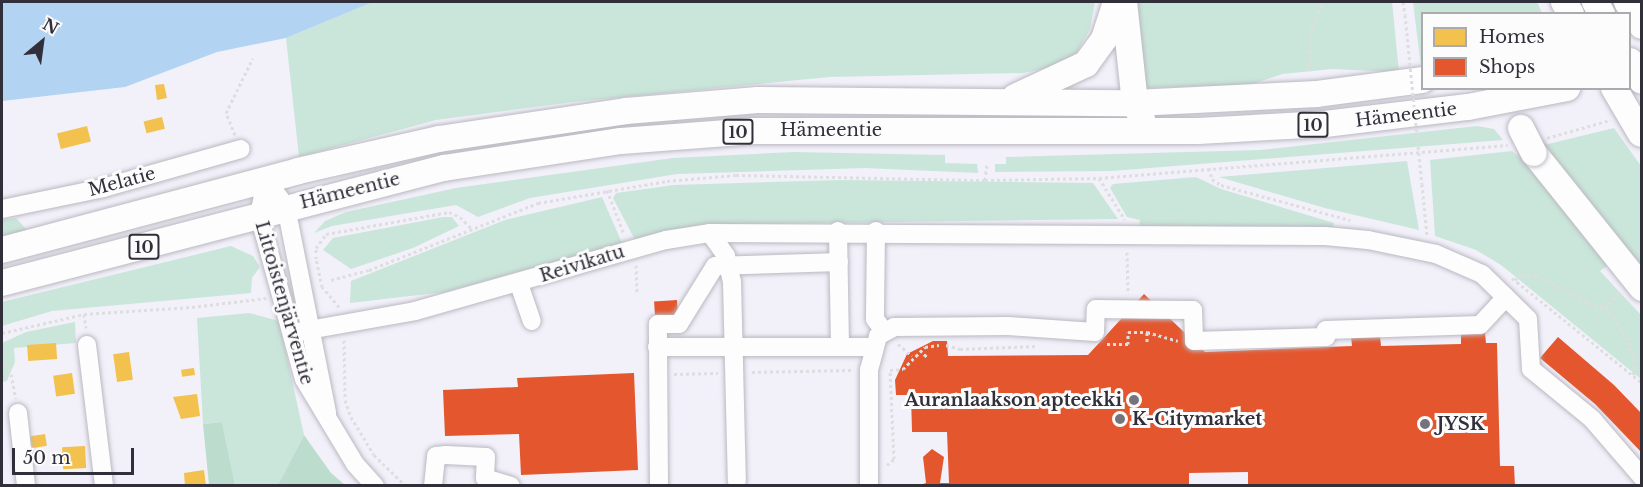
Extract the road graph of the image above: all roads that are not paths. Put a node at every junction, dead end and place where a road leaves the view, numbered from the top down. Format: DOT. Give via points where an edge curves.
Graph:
graph roads {
  1 [pos="1116,2"];
  2 [pos="1124,2"];
  3 [pos="1627,2"];
  4 [pos="1641,26"];
  5 [pos="1631,64"];
  6 [pos="1421,80"];
  7 [pos="1641,81"];
  8 [pos="1549,90"];
  9 [pos="1615,90"];
  10 [pos="1524,93"];
  11 [pos="1006,100"];
  12 [pos="1135,103"];
  13 [pos="1152,131"];
  14 [pos="1641,135"];
  15 [pos="241,149"];
  16 [pos="266,180"];
  17 [pos="286,207"];
  18 [pos="2,209"];
  19 [pos="259,215"];
  20 [pos="838,231"];
  21 [pos="876,231"];
  22 [pos="710,233"];
  23 [pos="2,250"];
  24 [pos="839,262"];
  25 [pos="728,265"];
  26 [pos="2,283"];
  27 [pos="519,284"];
  28 [pos="1630,290"];
  29 [pos="1506,297"];
  30 [pos="532,321"];
  31 [pos="883,330"];
  32 [pos="312,331"];
  33 [pos="292,333"];
  34 [pos="87,345"];
  35 [pos="657,347"];
  36 [pos="733,347"];
  37 [pos="840,347"];
  38 [pos="874,347"];
  39 [pos="18,413"];
  40 [pos="329,420"];
  41 [pos="1641,477"];
  42 [pos="737,481"];
  43 [pos="870,481"];
  44 [pos="510,485"];
  45 [pos="26,486"];
  46 [pos="104,486"];
  47 [pos="375,486"];
  48 [pos="433,486"];
  49 [pos="659,486"];
  1 -- 11 [label="highway" via="1104,39 1086,64"];
  2 -- 12 [label="highway"];
  3 -- 4 [label="highway"];
  5 -- 7 [label="highway, bridge"];
  6 -- 12 [label="highway, Hämeentie / 10" via="1317,94"];
  8 -- 10 [label="highway, Hämeentie / 10"];
  9 -- 14 [label="highway, bridge"];
  10 -- 13 [label="highway, Hämeentie / 10" via="1325,124"];
  10 -- 28 [label="highway, bridge" via="1521,129"];
  11 -- 12 [label="highway, Hämeentie / 10"];
  11 -- 16 [label="highway, Hämeentie / 10" via="859,98 694,103 525,123"];
  12 -- 13 [label="highway"];
  13 -- 17 [label="highway, Hämeentie / 10" via="686,134 444,168"];
  15 -- 18 [label="street, Melatie" via="103,188"];
  16 -- 17 [label="street, Littoistenjärventie"];
  16 -- 19 [label="street, Littoistenjärventie"];
  16 -- 23 [label="highway, Hämeentie / 10"];
  17 -- 19 [label="highway, Hämeentie / 10"];
  17 -- 32 [label="street, Littoistenjärventie"];
  19 -- 26 [label="highway, Hämeentie / 10"];
  19 -- 33 [label="street, Littoistenjärventie"];
  20 -- 21 [label="street, Reivikatu"];
  20 -- 22 [label="street, Reivikatu"];
  20 -- 24 [label="street"];
  21 -- 29 [label="street, Reivikatu" via="1325,236 1368,240 1436,254 1482,274"];
  21 -- 31 [label="street" via="875,319"];
  22 -- 25 [label="street"];
  22 -- 27 [label="street, Reivikatu" via="654,243"];
  24 -- 25 [label="street"];
  24 -- 37 [label="street"];
  25 -- 35 [label="street" via="715,266 679,324 658,324"];
  25 -- 36 [label="street"];
  27 -- 30 [label="street"];
  27 -- 32 [label="street, Reivikatu"];
  29 -- 31 [label="street" via="1480,325 1326,330 1326,337 1194,341 1193,310 1096,309 1095,332 1008,326 914,326"];
  29 -- 41 [label="street, Reivikatu" via="1528,319 1531,369 1592,419"];
  31 -- 38 [label="street"];
  32 -- 33 [label="street, Reivikatu"];
  32 -- 40 [label="street, Littoistenjärventie"];
  33 -- 40 [label="street, Littoistenjärventie" via="304,379"];
  34 -- 46 [label="street"];
  35 -- 36 [label="street"];
  35 -- 49 [label="street"];
  36 -- 37 [label="street"];
  36 -- 42 [label="street"];
  37 -- 38 [label="street"];
  38 -- 43 [label="street" via="869,370"];
  39 -- 45 [label="street"];
  40 -- 47 [label="street, Littoistenjärventie" via="355,464"];
  44 -- 48 [label="street" via="485,478 486,456 446,455 436,456"];
}
